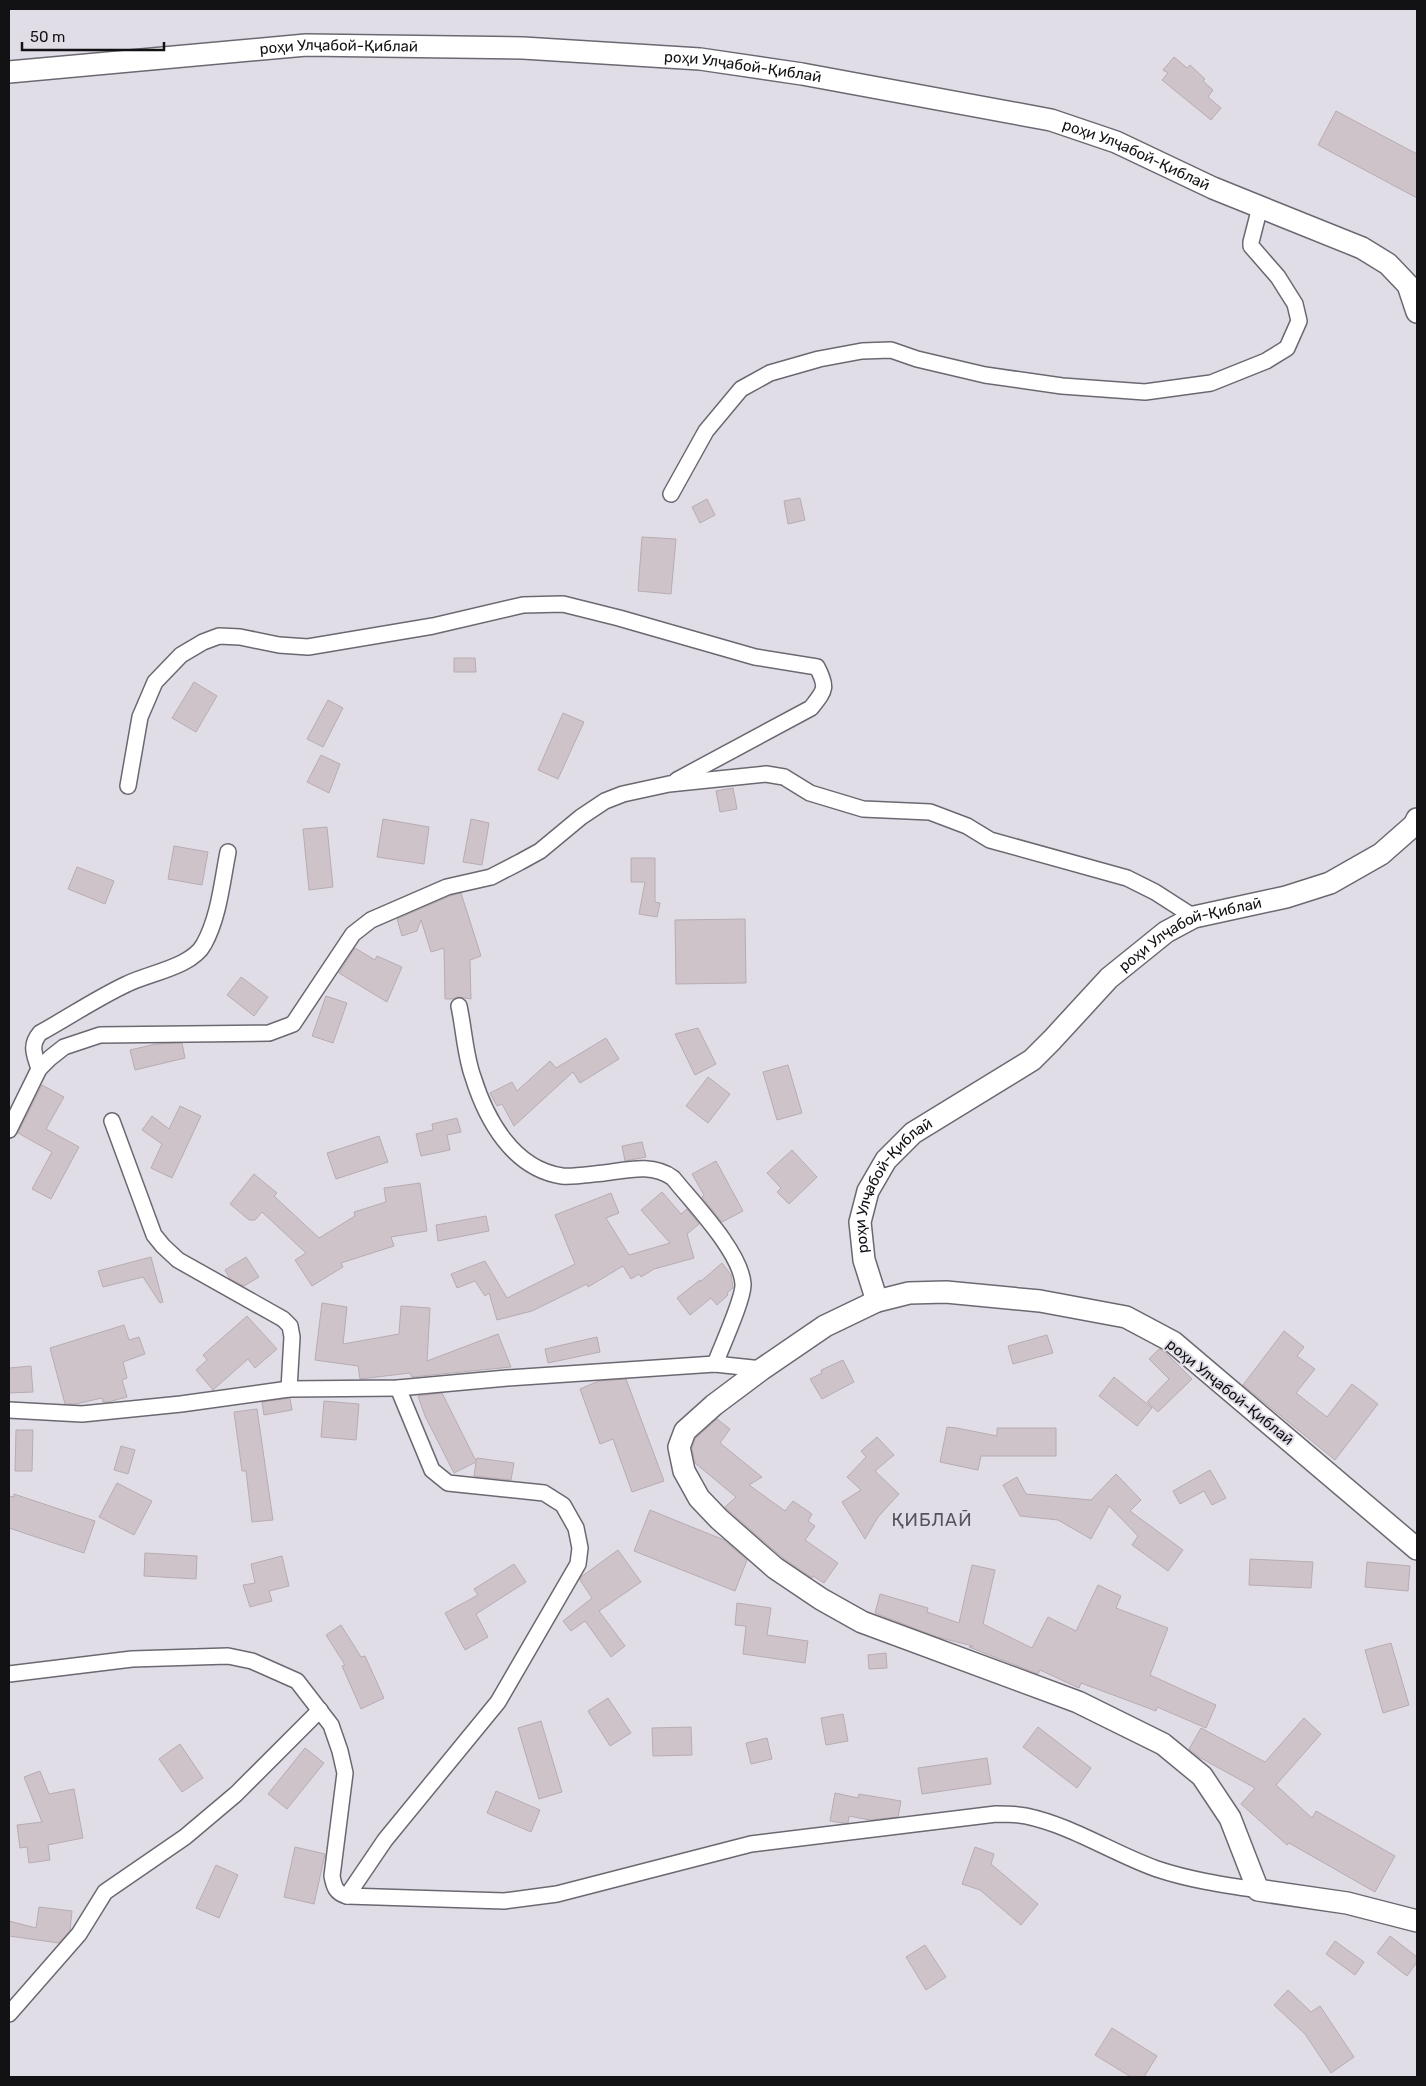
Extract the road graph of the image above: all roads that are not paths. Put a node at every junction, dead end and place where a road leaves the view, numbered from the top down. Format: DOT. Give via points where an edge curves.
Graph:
graph roads {
  1 [pos="9,72"];
  2 [pos="1260,207"];
  3 [pos="1417,312"];
  4 [pos="671,494"];
  5 [pos="669,784"];
  6 [pos="128,786"];
  7 [pos="1417,819"];
  8 [pos="228,852"];
  9 [pos="1194,917"];
  10 [pos="460,1006"];
  11 [pos="39,1070"];
  12 [pos="112,1121"];
  13 [pos="9,1130"];
  14 [pos="877,1301"];
  15 [pos="715,1364"];
  16 [pos="762,1369"];
  17 [pos="398,1388"];
  18 [pos="289,1389"];
  19 [pos="9,1410"];
  20 [pos="1417,1549"];
  21 [pos="9,1674"];
  22 [pos="320,1710"];
  23 [pos="1258,1890"];
  24 [pos="347,1896"];
  25 [pos="1417,1921"];
  26 [pos="9,2014"];
  1 -- 2 [label="street, роҳи Улҷабой-Қиблаӣ" via="306,44 523,48 700,59 802,74 1051,120 1116,142"];
  2 -- 3 [label="street, роҳи Улҷабой-Қиблаӣ" via="1362,248 1388,264 1408,285"];
  2 -- 4 [label="street" via="1251,246 1278,277 1295,304 1299,321 1287,348 1266,361 1211,383 1145,392 1062,386 985,375 891,350 862,351 819,359 770,373 741,389 706,431"];
  5 -- 6 [label="street" via="811,708 823,693 824,681 817,667 755,657 563,604 523,605 433,626 308,647 219,636 181,655 155,682 140,717"];
  5 -- 9 [label="street" via="766,774 784,777 810,793 863,809 930,812 958,822 990,840 1127,878"];
  5 -- 11 [label="street" via="605,801 540,851 506,870 448,887 371,920 353,934 293,1024 269,1033 100,1035 64,1047"];
  7 -- 9 [label="street, роҳи Улҷабой-Қиблаӣ" via="1381,854 1330,882 1286,897"];
  8 -- 11 [label="street" via="214,918 197,954 127,984 40,1033 34,1040"];
  9 -- 14 [label="street, роҳи Улҷабой-Қиблаӣ" via="1166,932 1109,978 1032,1060 913,1133 886,1160 868,1191 860,1222 864,1260"];
  10 -- 15 [label="street" via="472,1075 484,1108 508,1145 526,1162 562,1176 649,1168 663,1171 673,1178 731,1251 743,1285"];
  11 -- 13 [label="street"];
  12 -- 18 [label="street" via="154,1235 163,1246 178,1260 290,1326"];
  14 -- 16 [label="street" via="825,1326"];
  14 -- 20 [label="street, роҳи Улҷабой-Қиблаӣ" via="909,1293 946,1292 1040,1301 1126,1317 1173,1342"];
  15 -- 16 [label="street"];
  15 -- 17 [label="street"];
  16 -- 23 [label="street" via="685,1431 679,1447 684,1471 699,1498 775,1568 862,1622 1078,1702 1163,1744 1202,1776 1230,1818"];
  17 -- 18 [label="street"];
  17 -- 24 [label="street" via="432,1470 448,1483 544,1493 563,1505 576,1528 580,1548 578,1564 498,1702 385,1840"];
  18 -- 19 [label="street" via="82,1414"];
  21 -- 22 [label="street" via="132,1658 228,1656 252,1661 297,1681"];
  22 -- 24 [label="street" via="331,1725 345,1773 332,1876 334,1887"];
  22 -- 26 [label="street" via="236,1794 200,1825 105,1892 79,1934"];
  23 -- 24 [label="street" via="1194,1881 1156,1868 1049,1821 1024,1815 996,1814 752,1844 556,1894 504,1901"];
  23 -- 25 [label="street" via="1347,1904"];
}
